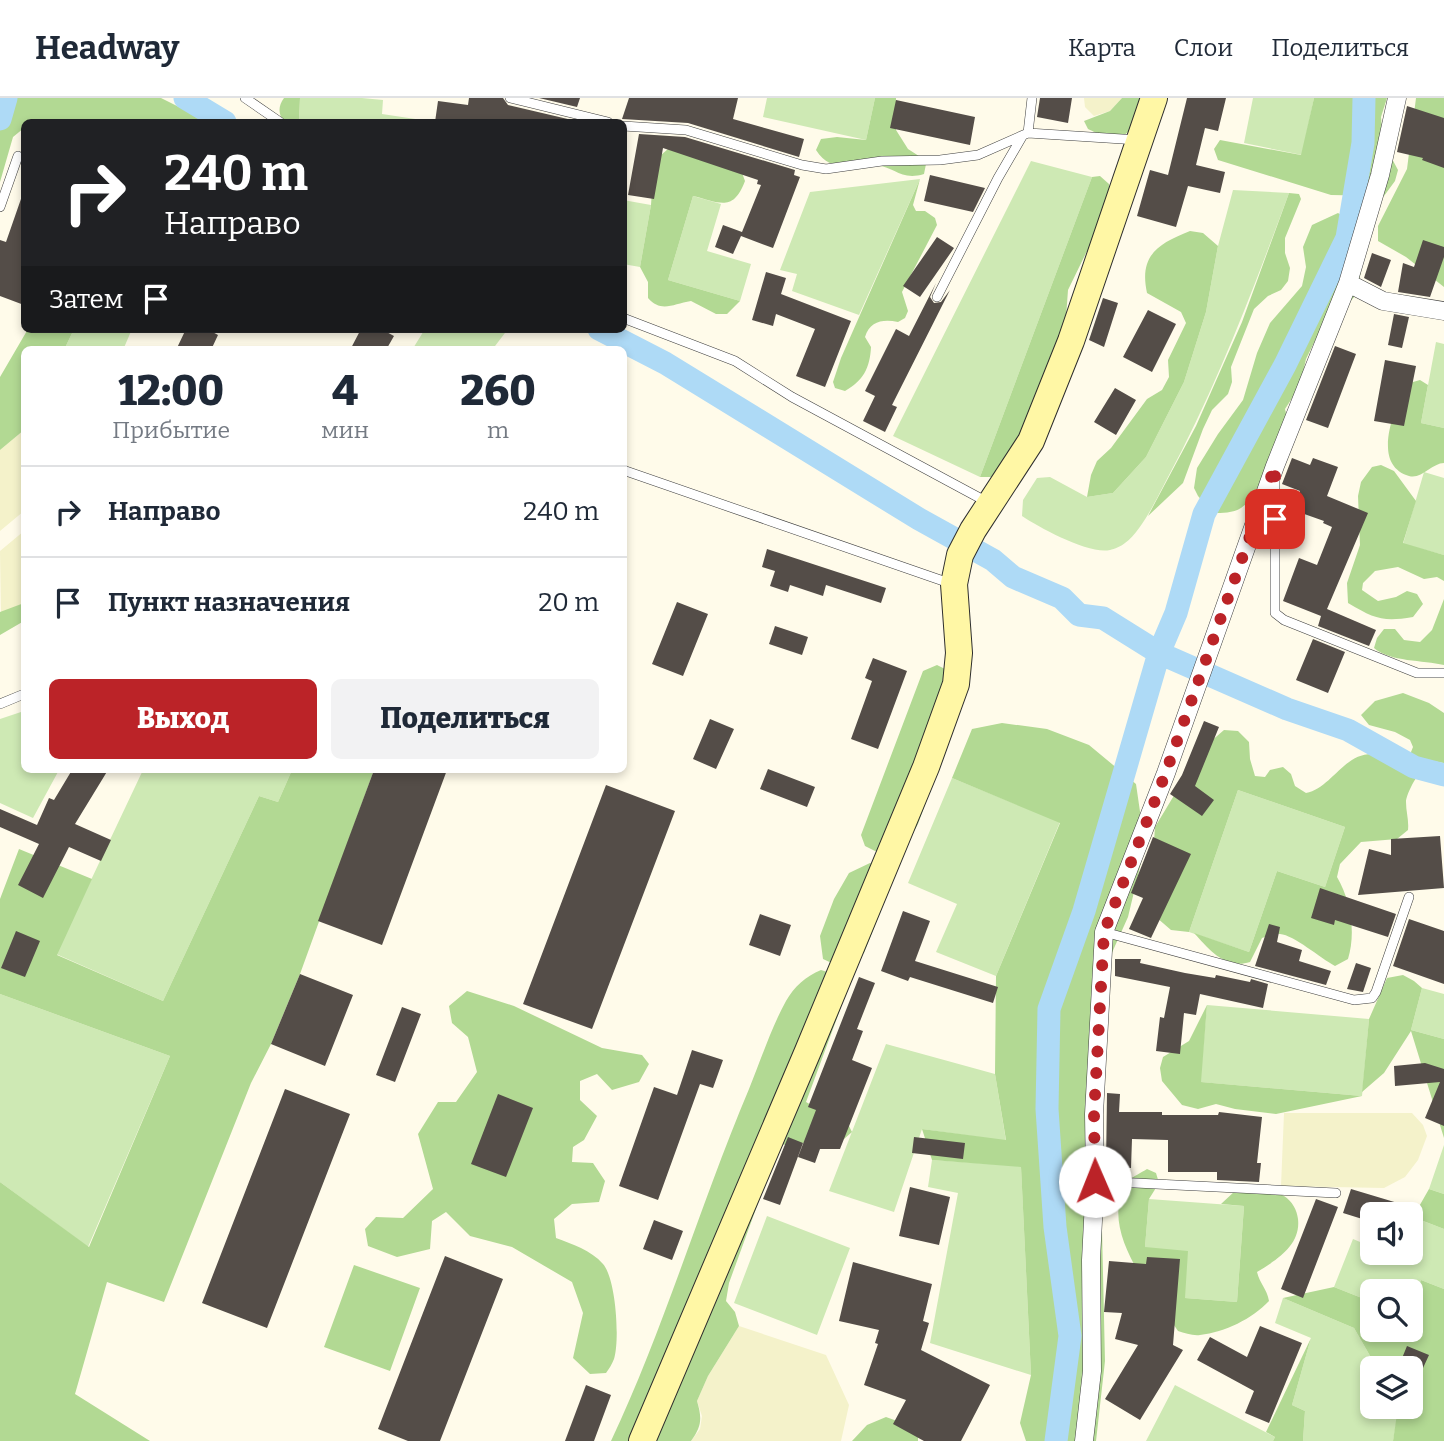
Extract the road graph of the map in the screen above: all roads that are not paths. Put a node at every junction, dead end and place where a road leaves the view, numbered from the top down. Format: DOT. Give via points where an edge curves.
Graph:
graph roads {
  1 [pos="245,98"];
  2 [pos="510,98"];
  3 [pos="1032,98"];
  4 [pos="1154,98"];
  5 [pos="1397,98"];
  6 [pos="276,119"];
  7 [pos="596,119"];
  8 [pos="627,126"];
  9 [pos="1025,134"];
  10 [pos="1140,140"];
  11 [pos="18,156"];
  12 [pos="0,207"];
  13 [pos="1348,284"];
  14 [pos="937,296"];
  15 [pos="1444,311"];
  16 [pos="627,320"];
  17 [pos="1275,466"];
  18 [pos="627,471"];
  19 [pos="990,504"];
  20 [pos="954,584"];
  21 [pos="1444,673"];
  22 [pos="21,695"];
  23 [pos="0,704"];
  24 [pos="1409,897"];
  25 [pos="1104,932"];
  26 [pos="1095,1181"];
  27 [pos="1336,1194"];
  28 [pos="642,1441"];
  29 [pos="1084,1441"];
  1 -- 6 [label="lane"];
  2 -- 7 [label="lane"];
  3 -- 9 [label="lane"];
  4 -- 10 [label="street"];
  5 -- 13 [label="street"];
  8 -- 9 [label="lane" via="686,130 826,169 978,155"];
  9 -- 10 [label="lane"];
  9 -- 14 [label="lane"];
  10 -- 19 [label="street" via="1071,341 1031,441"];
  11 -- 12 [label="lane"];
  13 -- 15 [label="street" via="1383,301"];
  13 -- 17 [label="street"];
  16 -- 19 [label="lane" via="735,361 792,397"];
  17 -- 21 [label="lane" via="1276,612 1284,620 1417,673"];
  17 -- 25 [label="street"];
  18 -- 20 [label="lane"];
  19 -- 20 [label="street" via="960,555"];
  20 -- 28 [label="street" via="959,653 956,684 926,767"];
  22 -- 23 [label="lane"];
  24 -- 25 [label="lane" via="1376,992 1364,1001"];
  25 -- 26 [label="street"];
  26 -- 27 [label="lane"];
  26 -- 29 [label="street" via="1092,1371"];
}
